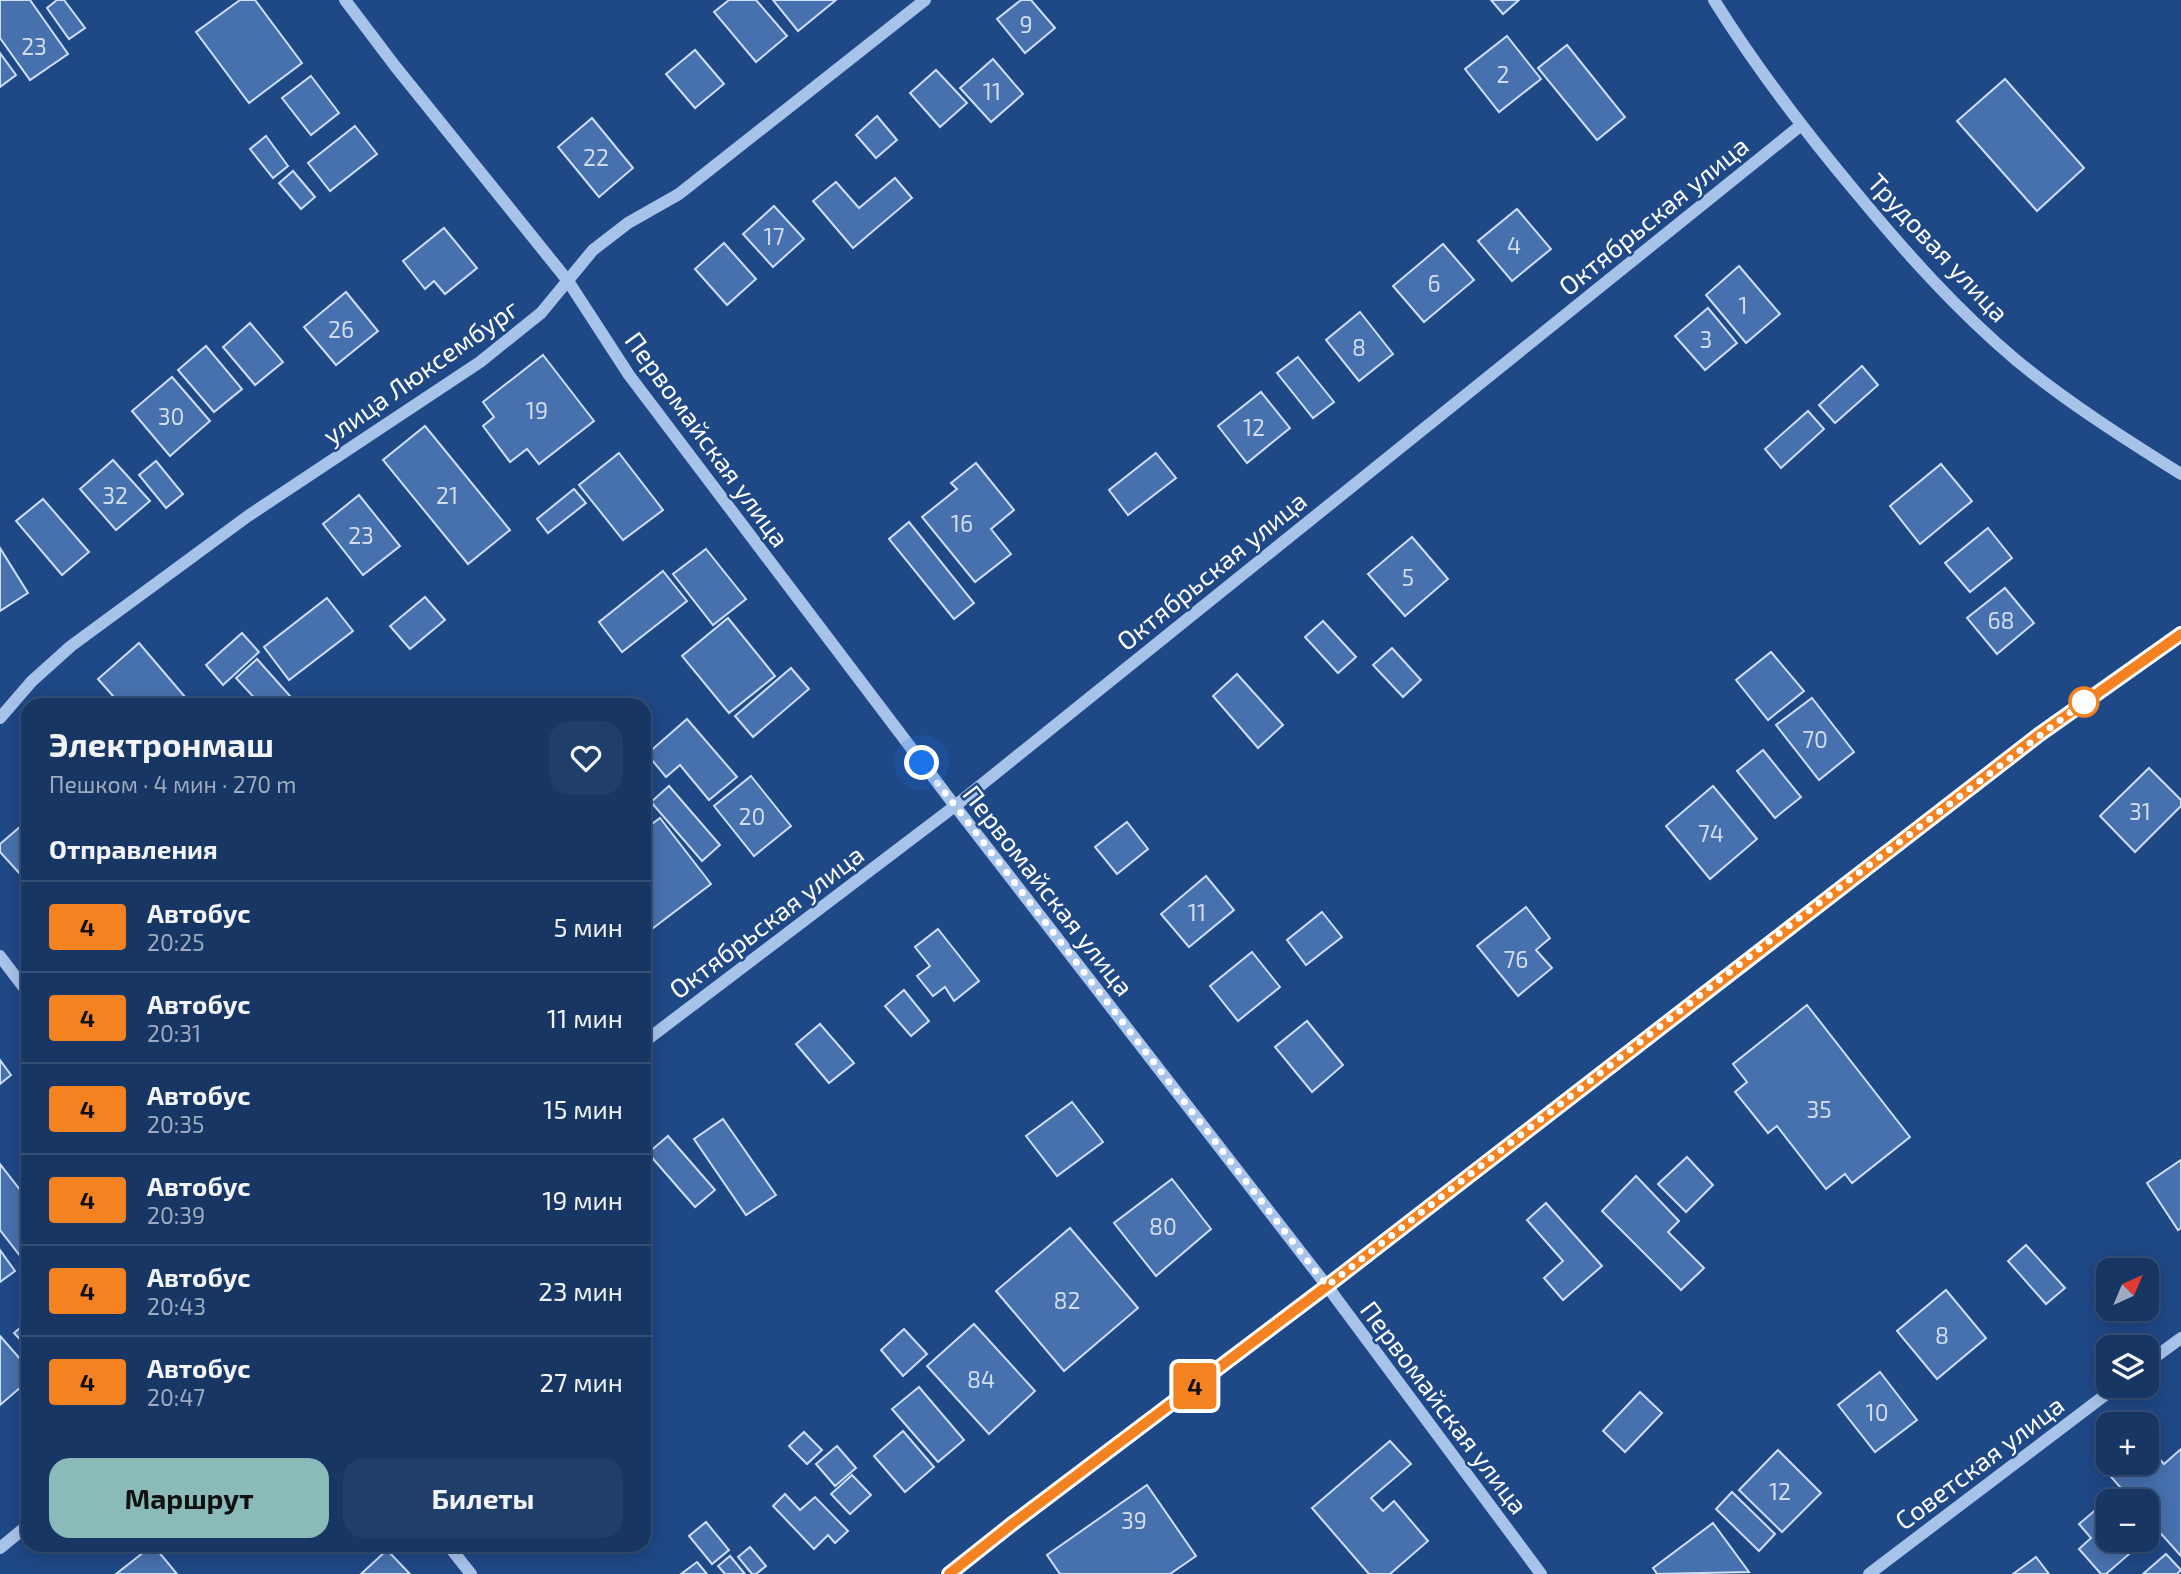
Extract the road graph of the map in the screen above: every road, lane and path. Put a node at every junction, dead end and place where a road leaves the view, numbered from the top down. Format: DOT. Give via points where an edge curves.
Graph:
graph roads {
  1 [pos="345,0"];
  2 [pos="925,0"];
  3 [pos="1714,0"];
  4 [pos="1800,126"];
  5 [pos="568,281"];
  6 [pos="2181,474"];
  7 [pos="2181,634"];
  8 [pos="0,718"];
  9 [pos="955,806"];
  10 [pos="0,956"];
  11 [pos="21,984"];
  12 [pos="651,1037"];
  13 [pos="1327,1286"];
  14 [pos="2181,1338"];
  15 [pos="2159,1354"];
  16 [pos="2101,1398"];
  17 [pos="21,1531"];
  18 [pos="0,1548"];
  19 [pos="454,1552"];
  20 [pos="471,1574"];
  21 [pos="949,1574"];
  22 [pos="1541,1574"];
  23 [pos="1869,1574"];
  1 -- 5 [label="street, Первомайская улица"];
  2 -- 5 [label="street, улица Люксембург" via="679,194 628,223 593,250"];
  3 -- 4 [label="street, Трудовая улица"];
  4 -- 6 [label="street, Трудовая улица" via="1955,304 2017,360"];
  4 -- 9 [label="street, Октябрьская улица"];
  5 -- 8 [label="street, улица Люксембург" via="541,313 480,362 248,516 71,646"];
  5 -- 9 [label="street, Первомайская улица" via="629,375"];
  7 -- 13 [label="street" via="2040,734"];
  9 -- 12 [label="street, Октябрьская улица"];
  9 -- 13 [label="street, Первомайская улица"];
  10 -- 11 [label="street"];
  13 -- 21 [label="street"];
  13 -- 22 [label="street, Первомайская улица"];
  14 -- 15 [label="street"];
  16 -- 23 [label="street, Советская улица"];
  17 -- 18 [label="street"];
  19 -- 20 [label="street"];
}
